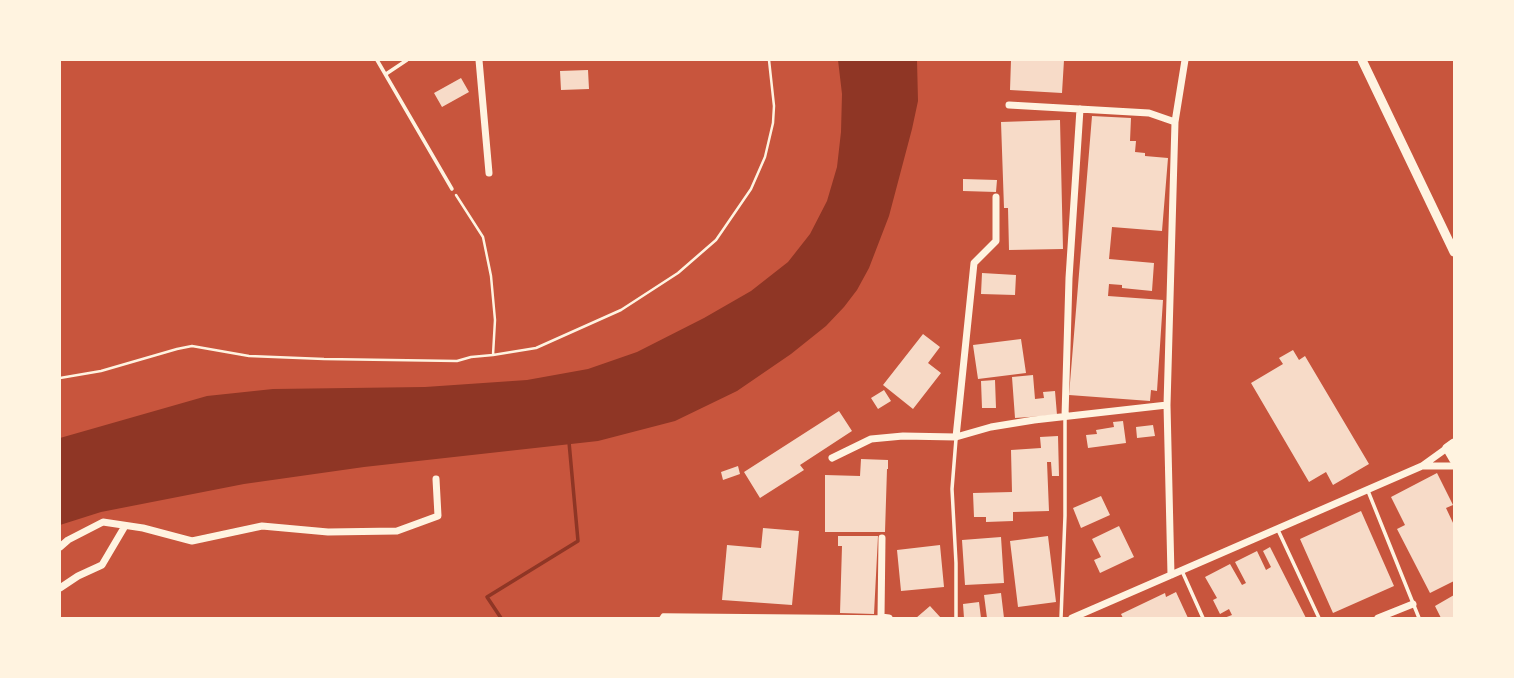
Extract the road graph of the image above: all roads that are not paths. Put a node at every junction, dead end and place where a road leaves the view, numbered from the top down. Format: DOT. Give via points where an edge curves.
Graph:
graph roads {
  1 [pos="377,60"];
  2 [pos="407,60"];
  3 [pos="479,60"];
  4 [pos="1185,60"];
  5 [pos="1362,60"];
  6 [pos="385,75"];
  7 [pos="1009,104"];
  8 [pos="1080,109"];
  9 [pos="1175,122"];
  10 [pos="489,173"];
  11 [pos="452,189"];
  12 [pos="996,197"];
  13 [pos="1454,252"];
  14 [pos="1167,405"];
  15 [pos="1065,415"];
  16 [pos="956,437"];
  17 [pos="1451,446"];
  18 [pos="832,458"];
  19 [pos="1454,460"];
  20 [pos="1422,466"];
  21 [pos="1454,466"];
  22 [pos="436,479"];
  23 [pos="1367,489"];
  24 [pos="125,526"];
  25 [pos="1278,530"];
  26 [pos="882,538"];
  27 [pos="60,547"];
  28 [pos="1182,571"];
  29 [pos="1171,575"];
  30 [pos="60,589"];
  31 [pos="1413,604"];
  32 [pos="1090,610"];
  33 [pos="683,617"];
  34 [pos="661,618"];
  35 [pos="885,618"];
  36 [pos="957,618"];
  37 [pos="1061,618"];
  38 [pos="1072,618"];
  39 [pos="1094,618"];
  40 [pos="1203,618"];
  41 [pos="1319,618"];
  42 [pos="1378,618"];
  43 [pos="1419,618"];
  1 -- 6 [label="lane"];
  2 -- 6 [label="lane"];
  3 -- 10 [label="street"];
  4 -- 9 [label="street"];
  5 -- 13 [label="street"];
  6 -- 11 [label="lane"];
  7 -- 8 [label="street"];
  8 -- 9 [label="street" via="1149,113"];
  8 -- 15 [label="street"];
  9 -- 14 [label="street"];
  12 -- 16 [label="street" via="996,240 974,263"];
  14 -- 15 [label="street"];
  14 -- 29 [label="street"];
  15 -- 16 [label="street"];
  15 -- 37 [label="lane"];
  16 -- 18 [label="street" via="871,439"];
  16 -- 36 [label="lane" via="952,489"];
  17 -- 19 [label="street"];
  17 -- 20 [label="street"];
  20 -- 21 [label="street"];
  20 -- 23 [label="street"];
  22 -- 24 [label="street" via="438,516 397,531 328,532 262,526 192,541"];
  23 -- 25 [label="street"];
  23 -- 31 [label="lane"];
  24 -- 27 [label="street" via="103,522"];
  24 -- 30 [label="street" via="102,565"];
  25 -- 28 [label="street"];
  25 -- 41 [label="lane"];
  26 -- 35 [label="street"];
  28 -- 29 [label="street"];
  28 -- 40 [label="lane"];
  29 -- 32 [label="street"];
  31 -- 42 [label="street"];
  31 -- 43 [label="lane"];
  32 -- 38 [label="street"];
  32 -- 39 [label="lane"];
  33 -- 34 [label="lane"];
  33 -- 35 [label="lane"];
}
